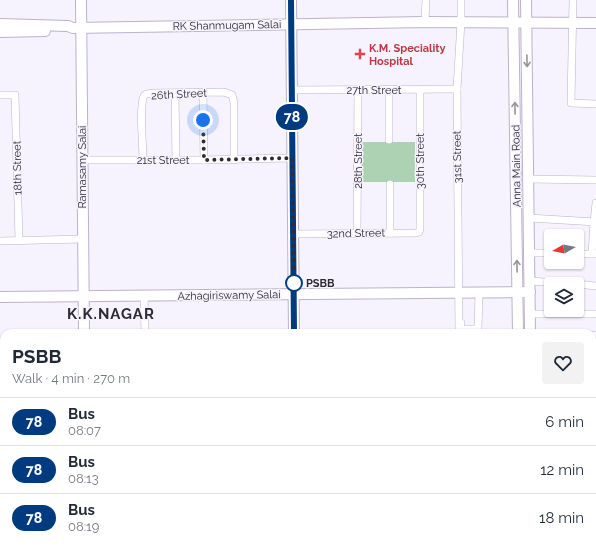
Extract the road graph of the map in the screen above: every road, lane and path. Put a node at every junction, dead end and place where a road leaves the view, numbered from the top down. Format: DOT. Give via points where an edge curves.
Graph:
graph roads {
  1 [pos="81,0"];
  2 [pos="291,0"];
  3 [pos="426,0"];
  4 [pos="461,0"];
  5 [pos="513,0"];
  6 [pos="526,0"];
  7 [pos="573,0"];
  8 [pos="425,22"];
  9 [pos="460,22"];
  10 [pos="513,22"];
  11 [pos="526,22"];
  12 [pos="572,23"];
  13 [pos="596,23"];
  14 [pos="0,24"];
  15 [pos="291,24"];
  16 [pos="77,28"];
  17 [pos="0,32"];
  18 [pos="457,89"];
  19 [pos="292,90"];
  20 [pos="358,90"];
  21 [pos="389,90"];
  22 [pos="420,90"];
  23 [pos="203,92"];
  24 [pos="175,93"];
  25 [pos="0,95"];
  26 [pos="596,104"];
  27 [pos="389,140"];
  28 [pos="292,158"];
  29 [pos="82,160"];
  30 [pos="143,160"];
  31 [pos="176,160"];
  32 [pos="204,160"];
  33 [pos="234,160"];
  34 [pos="529,179"];
  35 [pos="596,180"];
  36 [pos="390,184"];
  37 [pos="596,203"];
  38 [pos="529,218"];
  39 [pos="595,222"];
  40 [pos="419,232"];
  41 [pos="357,233"];
  42 [pos="390,233"];
  43 [pos="293,234"];
  44 [pos="83,239"];
  45 [pos="19,240"];
  46 [pos="0,241"];
  47 [pos="530,253"];
  48 [pos="544,253"];
  49 [pos="594,254"];
  50 [pos="530,281"];
  51 [pos="544,282"];
  52 [pos="584,285"];
  53 [pos="596,286"];
  54 [pos="518,292"];
  55 [pos="530,292"];
  56 [pos="460,293"];
  57 [pos="479,293"];
  58 [pos="294,294"];
  59 [pos="83,296"];
  60 [pos="144,296"];
  61 [pos="0,297"];
  62 [pos="530,314"];
  63 [pos="596,314"];
  64 [pos="84,329"];
  65 [pos="145,329"];
  66 [pos="294,329"];
  67 [pos="459,329"];
  68 [pos="518,329"];
  69 [pos="530,329"];
  1 -- 16 [label="street, Ramasamy Salai"];
  2 -- 15 [label="street"];
  3 -- 8 [label="street"];
  4 -- 9 [label="street, 31st Street"];
  5 -- 10 [label="street, Anna Main Road"];
  6 -- 11 [label="street, Anna Main Road"];
  7 -- 12 [label="street"];
  8 -- 9 [label="street, RK Shanmugam Salai"];
  8 -- 15 [label="street, RK Shanmugam Salai"];
  9 -- 10 [label="street, RK Shanmugam Salai"];
  9 -- 18 [label="street, 31st Street"];
  10 -- 11 [label="street, RK Shanmugam Salai"];
  54 -- 10 [label="street, Anna Main Road, one-way"];
  11 -- 12 [label="street, RK Shanmugam Salai"];
  11 -- 34 [label="street, Anna Main Road, one-way"];
  12 -- 13 [label="street, RK Shanmugam Salai"];
  12 -- 26 [label="street" via="571,103"];
  14 -- 16 [label="street, RK Shanmugam Salai"];
  15 -- 16 [label="street, RK Shanmugam Salai"];
  15 -- 19 [label="street"];
  16 -- 17 [label="street" via="67,31"];
  16 -- 29 [label="street, Ramasamy Salai"];
  18 -- 22 [label="street, 27th Street"];
  18 -- 56 [label="street, 31st Street"];
  19 -- 20 [label="street, 27th Street"];
  19 -- 28 [label="street"];
  20 -- 21 [label="street, 27th Street"];
  20 -- 41 [label="street, 28th Street"];
  21 -- 22 [label="street, 27th Street"];
  21 -- 27 [label="street"];
  22 -- 40 [label="street, 30th Street"];
  23 -- 24 [label="street, 26th Street"];
  23 -- 32 [label="street"];
  23 -- 33 [label="street, 26th Street" via="224,92 232,95"];
  24 -- 30 [label="street, 26th Street" via="144,96 141,106"];
  24 -- 31 [label="street"];
  25 -- 45 [label="street, 18th Street" via="15,95"];
  28 -- 33 [label="street, 21st Street"];
  28 -- 43 [label="street"];
  29 -- 30 [label="street, 21st Street"];
  29 -- 44 [label="street, Ramasamy Salai"];
  30 -- 31 [label="street, 21st Street"];
  31 -- 32 [label="street, 21st Street"];
  32 -- 33 [label="street, 21st Street"];
  34 -- 35 [label="street"];
  34 -- 38 [label="street, Anna Main Road"];
  36 -- 42 [label="street"];
  37 -- 39 [label="street"];
  38 -- 39 [label="street"];
  38 -- 47 [label="street, Anna Main Road"];
  39 -- 49 [label="street"];
  40 -- 42 [label="street, 32nd Street"];
  41 -- 42 [label="street, 32nd Street"];
  41 -- 43 [label="street, 32nd Street"];
  43 -- 58 [label="street"];
  44 -- 45 [label="street"];
  44 -- 59 [label="street, Ramasamy Salai"];
  45 -- 46 [label="street"];
  47 -- 48 [label="street"];
  47 -- 50 [label="street, Anna Main Road"];
  50 -- 51 [label="street"];
  50 -- 55 [label="street, Anna Main Road"];
  52 -- 53 [label="street"];
  54 -- 55 [label="street, Azhagiriswamy Salai"];
  54 -- 57 [label="street, Azhagiriswamy Salai"];
  54 -- 68 [label="street, Anna Main Road"];
  55 -- 62 [label="street, Anna Main Road"];
  56 -- 57 [label="street, Azhagiriswamy Salai"];
  56 -- 57 [label="street" via="460,326 463,329 477,329"];
  56 -- 58 [label="street, Azhagiriswamy Salai"];
  56 -- 67 [label="street"];
  58 -- 60 [label="street, Azhagiriswamy Salai"];
  58 -- 66 [label="street"];
  59 -- 60 [label="street, Azhagiriswamy Salai"];
  59 -- 61 [label="street, Azhagiriswamy Salai"];
  59 -- 64 [label="street, Ramasamy Salai"];
  60 -- 65 [label="street"];
  62 -- 63 [label="street"];
  62 -- 69 [label="street, Anna Main Road"];
}
